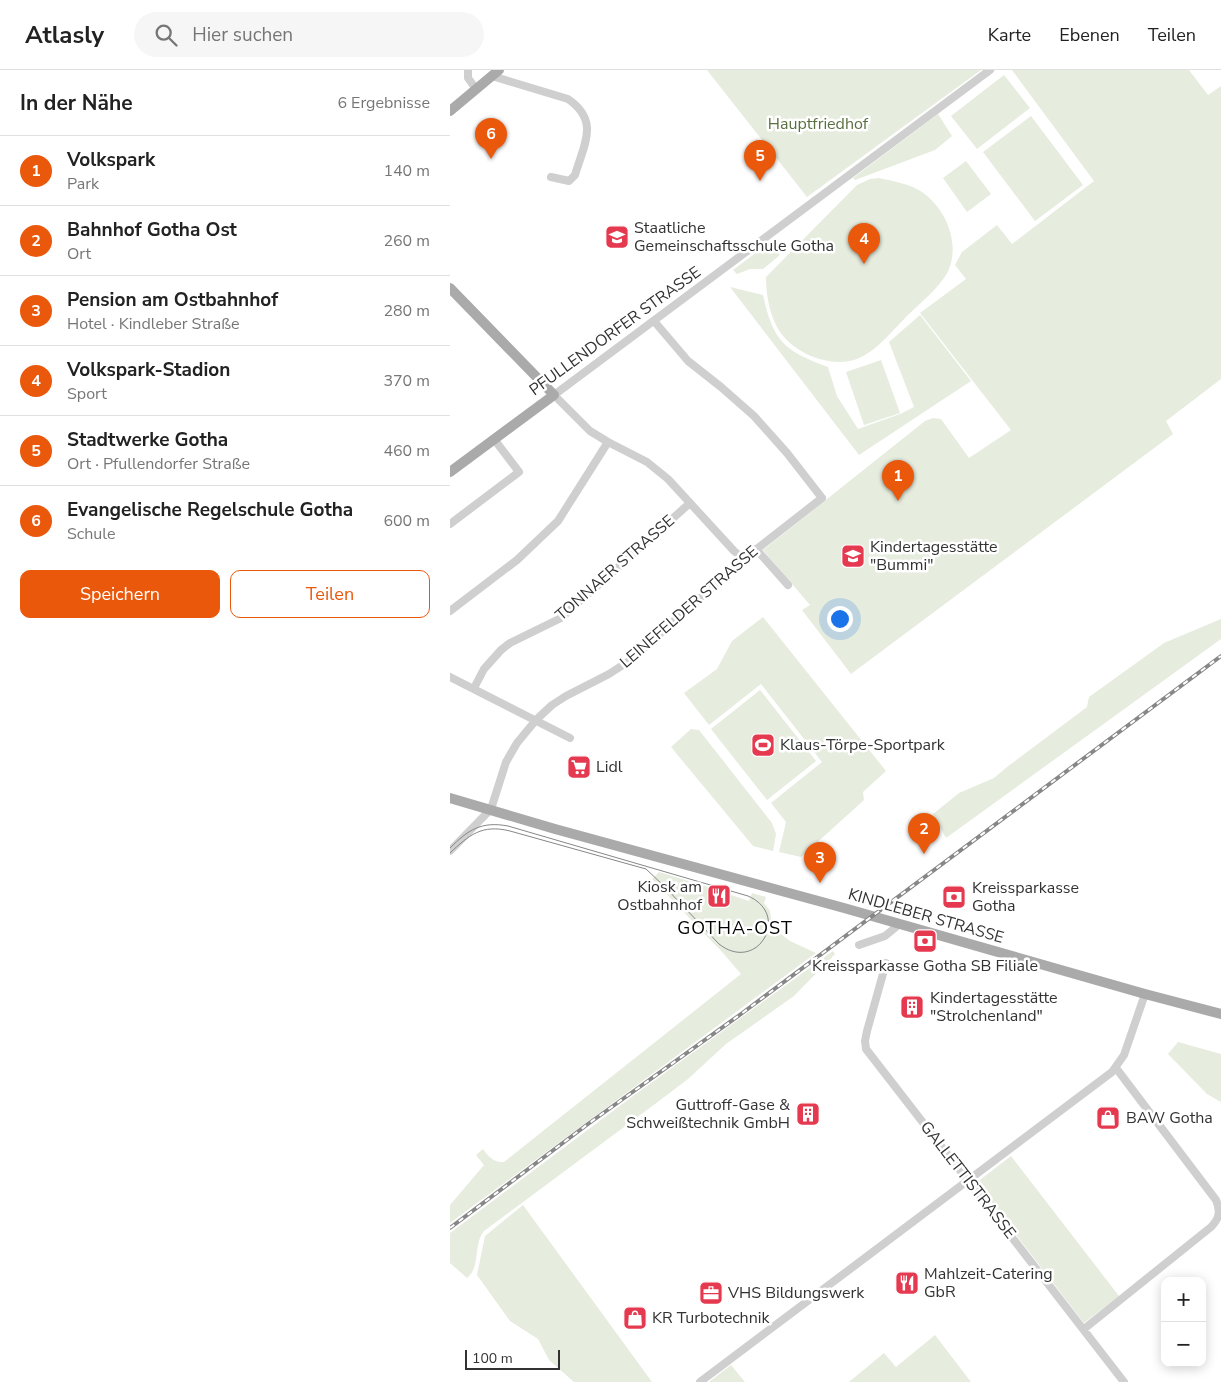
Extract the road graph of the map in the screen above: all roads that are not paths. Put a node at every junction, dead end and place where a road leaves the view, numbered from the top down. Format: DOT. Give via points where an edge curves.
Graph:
graph roads {
  1 [pos="468,70"];
  2 [pos="990,70"];
  3 [pos="496,73"];
  4 [pos="476,89"];
  5 [pos="450,111"];
  6 [pos="552,177"];
  7 [pos="450,288"];
  8 [pos="654,321"];
  9 [pos="554,395"];
  10 [pos="494,439"];
  11 [pos="608,442"];
  12 [pos="450,472"];
  13 [pos="690,503"];
  14 [pos="450,524"];
  15 [pos="756,550"];
  16 [pos="744,559"];
  17 [pos="788,585"];
  18 [pos="450,611"];
  19 [pos="450,677"];
  20 [pos="474,688"];
  21 [pos="536,720"];
  22 [pos="570,738"];
  23 [pos="450,798"];
  24 [pos="491,809"];
  25 [pos="450,851"];
  26 [pos="896,927"];
  27 [pos="859,945"];
  28 [pos="886,963"];
  29 [pos="1145,994"];
  30 [pos="1221,1014"];
  31 [pos="1116,1068"];
  32 [pos="969,1181"];
  33 [pos="1084,1329"];
  34 [pos="700,1382"];
  35 [pos="1124,1382"];
  1 -- 4 [label="street" via="468,78"];
  2 -- 8 [label="street, PFULLENDORFER STRASSE"];
  3 -- 4 [label="main road"];
  3 -- 6 [label="street" via="568,99 578,106 587,120 588,129 575,175 569,181"];
  4 -- 5 [label="main road"];
  7 -- 9 [label="main road"];
  8 -- 9 [label="street, PFULLENDORFER STRASSE"];
  8 -- 15 [label="street, LEINEFELDER STRASSE" via="688,361 754,416 822,498"];
  9 -- 10 [label="main road, PFULLENDORFER STRASSE"];
  9 -- 11 [label="street" via="590,430"];
  10 -- 12 [label="main road, PFULLENDORFER STRASSE"];
  10 -- 14 [label="street" via="519,472"];
  11 -- 13 [label="street" via="647,462"];
  11 -- 18 [label="street" via="558,521 517,560"];
  13 -- 16 [label="street"];
  13 -- 20 [label="street, TONNAER STRASSE" via="561,618 501,650 484,669"];
  15 -- 16 [label="street, LEINEFELDER STRASSE"];
  15 -- 17 [label="street"];
  16 -- 21 [label="street, LEINEFELDER STRASSE" via="629,661 566,696"];
  19 -- 20 [label="street"];
  20 -- 21 [label="street"];
  21 -- 22 [label="street"];
  21 -- 24 [label="street, LEINEFELDER STRASSE" via="506,762"];
  23 -- 24 [label="main road, KINDLEBER STRASSE"];
  24 -- 25 [label="street"];
  24 -- 29 [label="main road, KINDLEBER STRASSE"];
  26 -- 27 [label="street" via="885,936"];
  28 -- 32 [label="street, GALLETTISTRASSE" via="867,1031 866,1049"];
  29 -- 30 [label="main road, KINDLEBER STRASSE"];
  29 -- 31 [label="street" via="1124,1055"];
  31 -- 32 [label="street"];
  31 -- 33 [label="street" via="1216,1200 1220,1212 1210,1228"];
  32 -- 33 [label="street, GALLETTISTRASSE"];
  32 -- 34 [label="street"];
  33 -- 35 [label="street, GALLETTISTRASSE"];
}
